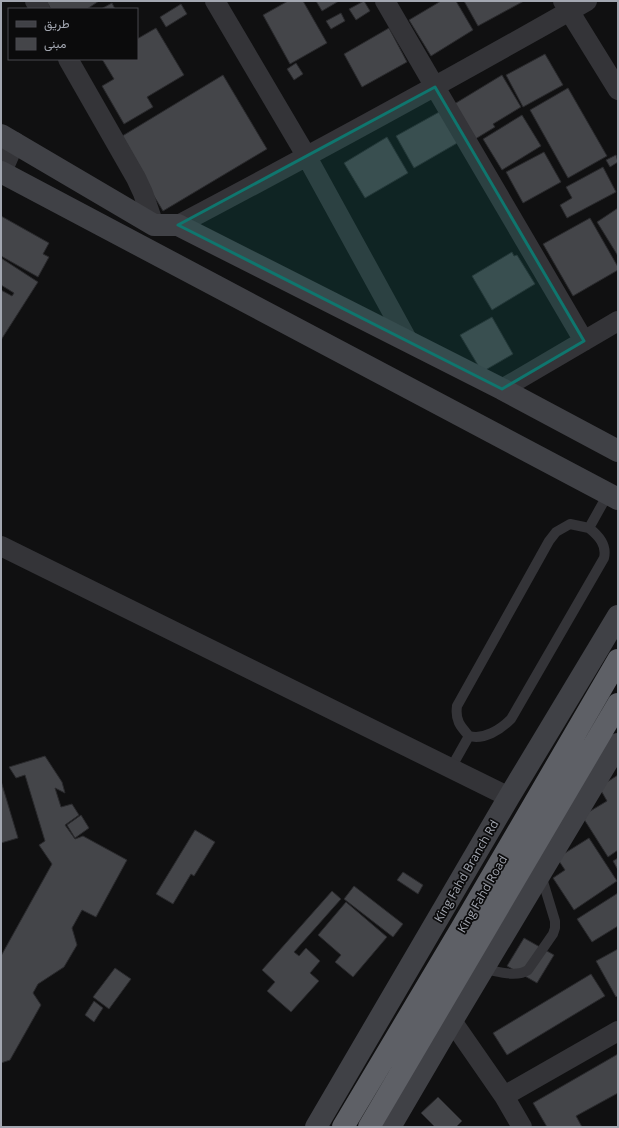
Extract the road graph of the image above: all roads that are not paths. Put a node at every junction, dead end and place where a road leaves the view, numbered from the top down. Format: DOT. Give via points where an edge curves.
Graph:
graph roads {
  1 [pos="215,1"];
  2 [pos="385,1"];
  3 [pos="588,1"];
  4 [pos="566,6"];
  5 [pos="69,60"];
  6 [pos="435,87"];
  7 [pos="618,90"];
  8 [pos="8,138"];
  9 [pos="307,157"];
  10 [pos="1,172"];
  11 [pos="154,225"];
  12 [pos="178,225"];
  13 [pos="618,321"];
  14 [pos="408,341"];
  15 [pos="584,341"];
  16 [pos="502,389"];
  17 [pos="618,451"];
  18 [pos="613,496"];
  19 [pos="589,528"];
  20 [pos="1,546"];
  21 [pos="618,616"];
  22 [pos="618,660"];
  23 [pos="618,704"];
  24 [pos="468,736"];
  25 [pos="618,744"];
  26 [pos="451,768"];
  27 [pos="509,797"];
  28 [pos="540,873"];
  29 [pos="483,969"];
  30 [pos="452,1021"];
  31 [pos="618,1031"];
  32 [pos="504,1096"];
  33 [pos="316,1127"];
  34 [pos="343,1127"];
  35 [pos="369,1127"];
  36 [pos="390,1127"];
  37 [pos="522,1127"];
  1 -- 9 [label="street"];
  2 -- 6 [label="street"];
  3 -- 4 [label="street"];
  4 -- 6 [label="street"];
  4 -- 7 [label="street"];
  5 -- 11 [label="street" via="138,183"];
  6 -- 9 [label="street"];
  6 -- 15 [label="street"];
  8 -- 10 [label="street"];
  8 -- 11 [label="street"];
  9 -- 12 [label="street"];
  9 -- 14 [label="street"];
  10 -- 18 [label="street"];
  11 -- 12 [label="street"];
  12 -- 14 [label="street"];
  13 -- 15 [label="street"];
  14 -- 16 [label="street"];
  15 -- 16 [label="street"];
  16 -- 17 [label="street"];
  18 -- 19 [label="lane"];
  19 -- 24 [label="lane" via="570,524 556,532 549,542 457,706 458,724"];
  19 -- 24 [label="lane" via="604,545 604,558 519,706 502,727 477,738"];
  20 -- 26 [label="street"];
  21 -- 27 [label="street, King Fahd Branch Rd"];
  22 -- 34 [label="highway, King Fahd Road"];
  23 -- 35 [label="highway, King Fahd Road"];
  24 -- 26 [label="lane"];
  25 -- 28 [label="street"];
  26 -- 27 [label="street"];
  27 -- 33 [label="street, King Fahd Branch Rd"];
  28 -- 29 [label="street"];
  28 -- 29 [label="lane" via="555,921 553,934 524,973"];
  29 -- 30 [label="street"];
  30 -- 32 [label="street"];
  30 -- 36 [label="street"];
  31 -- 32 [label="street"];
  32 -- 37 [label="street"];
}
